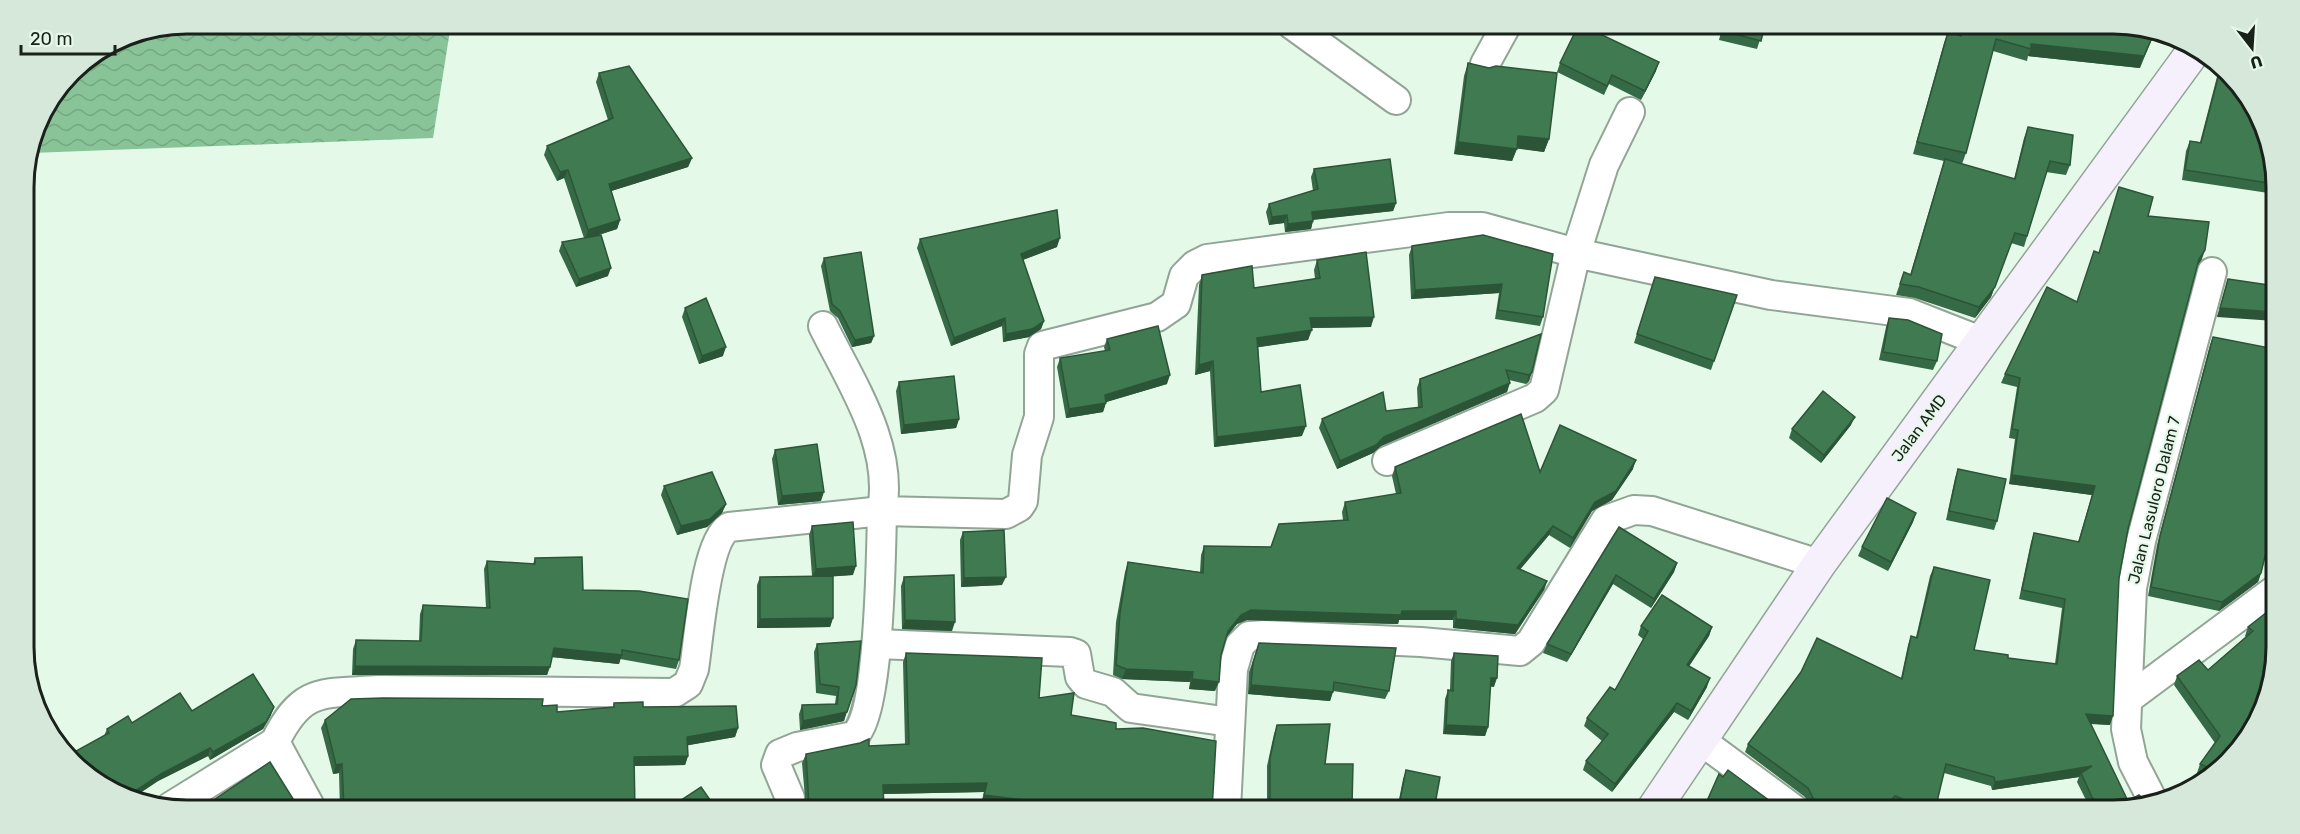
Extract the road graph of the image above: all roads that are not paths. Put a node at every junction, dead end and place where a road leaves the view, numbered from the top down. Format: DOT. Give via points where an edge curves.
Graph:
graph roads {
  1 [pos="1305,34"];
  2 [pos="1502,34"];
  3 [pos="2190,56"];
  4 [pos="1485,64"];
  5 [pos="1396,100"];
  6 [pos="1630,112"];
  7 [pos="1576,253"];
  8 [pos="2212,272"];
  9 [pos="823,326"];
  10 [pos="1983,342"];
  11 [pos="1387,461"];
  12 [pos="882,511"];
  13 [pos="1819,564"];
  14 [pos="2266,596"];
  15 [pos="877,644"];
  16 [pos="2128,699"];
  17 [pos="1230,722"];
  18 [pos="1700,740"];
  19 [pos="275,742"];
  20 [pos="2150,794"];
  21 [pos="182,799"];
  22 [pos="1226,799"];
  23 [pos="1660,799"];
  24 [pos="1781,799"];
  25 [pos="307,800"];
  26 [pos="784,800"];
  1 -- 5 [label="street"];
  2 -- 4 [label="street"];
  3 -- 10 [label="street, Jalan AMD"];
  6 -- 7 [label="street" via="1604,165"];
  7 -- 10 [label="street" via="1771,295 1909,313"];
  7 -- 11 [label="street" via="1546,385 1539,396"];
  7 -- 12 [label="street" via="1466,226 1207,259 1184,276 1176,304 1157,317 1042,346 1039,417 1027,455 1023,501 1019,507 1006,514"];
  8 -- 16 [label="street, Jalan Lasuloro Dalam 7" via="2140,541 2132,588"];
  9 -- 12 [label="street" via="878,442 885,492"];
  10 -- 13 [label="street, Jalan AMD"];
  12 -- 15 [label="street"];
  12 -- 19 [label="street" via="729,527 722,531 712,551 694,669 681,691 379,690 316,695 299,704"];
  13 -- 17 [label="street" via="1652,511 1620,513 1606,520 1526,648 1520,651 1421,642 1249,636 1240,645 1233,669"];
  13 -- 18 [label="street, Jalan AMD"];
  14 -- 16 [label="street"];
  15 -- 17 [label="street" via="1070,652 1076,654 1080,677 1086,684 1113,692 1131,708"];
  15 -- 26 [label="street" via="860,731 854,736 788,749 777,758"];
  16 -- 20 [label="street, Jalan Lasuloro Dalam 7" via="2126,729 2133,762"];
  17 -- 22 [label="street"];
  18 -- 23 [label="street, Jalan AMD"];
  18 -- 24 [label="street"];
  19 -- 21 [label="street"];
  19 -- 25 [label="street"];
}
